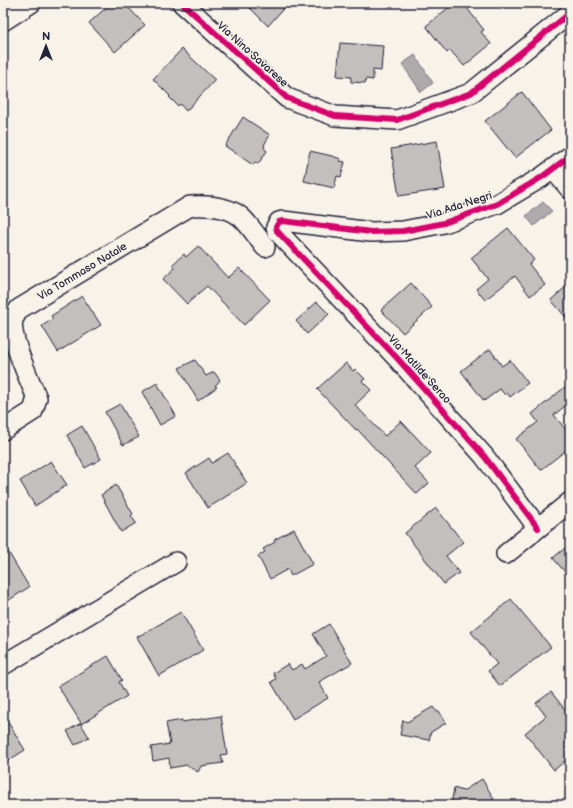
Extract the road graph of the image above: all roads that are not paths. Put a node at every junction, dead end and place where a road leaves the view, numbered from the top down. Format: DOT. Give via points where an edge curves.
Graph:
graph roads {
  1 [pos="31,3"];
  2 [pos="182,3"];
  3 [pos="570,13"];
  4 [pos="3,21"];
  5 [pos="570,156"];
  6 [pos="553,169"];
  7 [pos="570,189"];
  8 [pos="277,231"];
  9 [pos="264,247"];
  10 [pos="3,430"];
  11 [pos="570,502"];
  12 [pos="538,528"];
  13 [pos="506,554"];
  14 [pos="176,562"];
  15 [pos="3,665"];
  1 -- 4 [label="street"];
  2 -- 3 [label="street, Via Nino Savarese" via="287,98 335,116 396,120 472,93"];
  5 -- 6 [label="street, Via Ada Negri"];
  6 -- 7 [label="street"];
  6 -- 8 [label="street, Via Ada Negri" via="497,204 444,223 403,232 372,232 281,221 277,225"];
  8 -- 12 [label="street, Via Matilde Serao" via="397,358 484,456"];
  9 -- 10 [label="street, Via Tommaso Natale" via="241,217 225,209 205,205 190,206 19,309 13,320 13,333 37,398 33,411"];
  11 -- 12 [label="street"];
  12 -- 13 [label="street"];
  14 -- 15 [label="street"];
}
